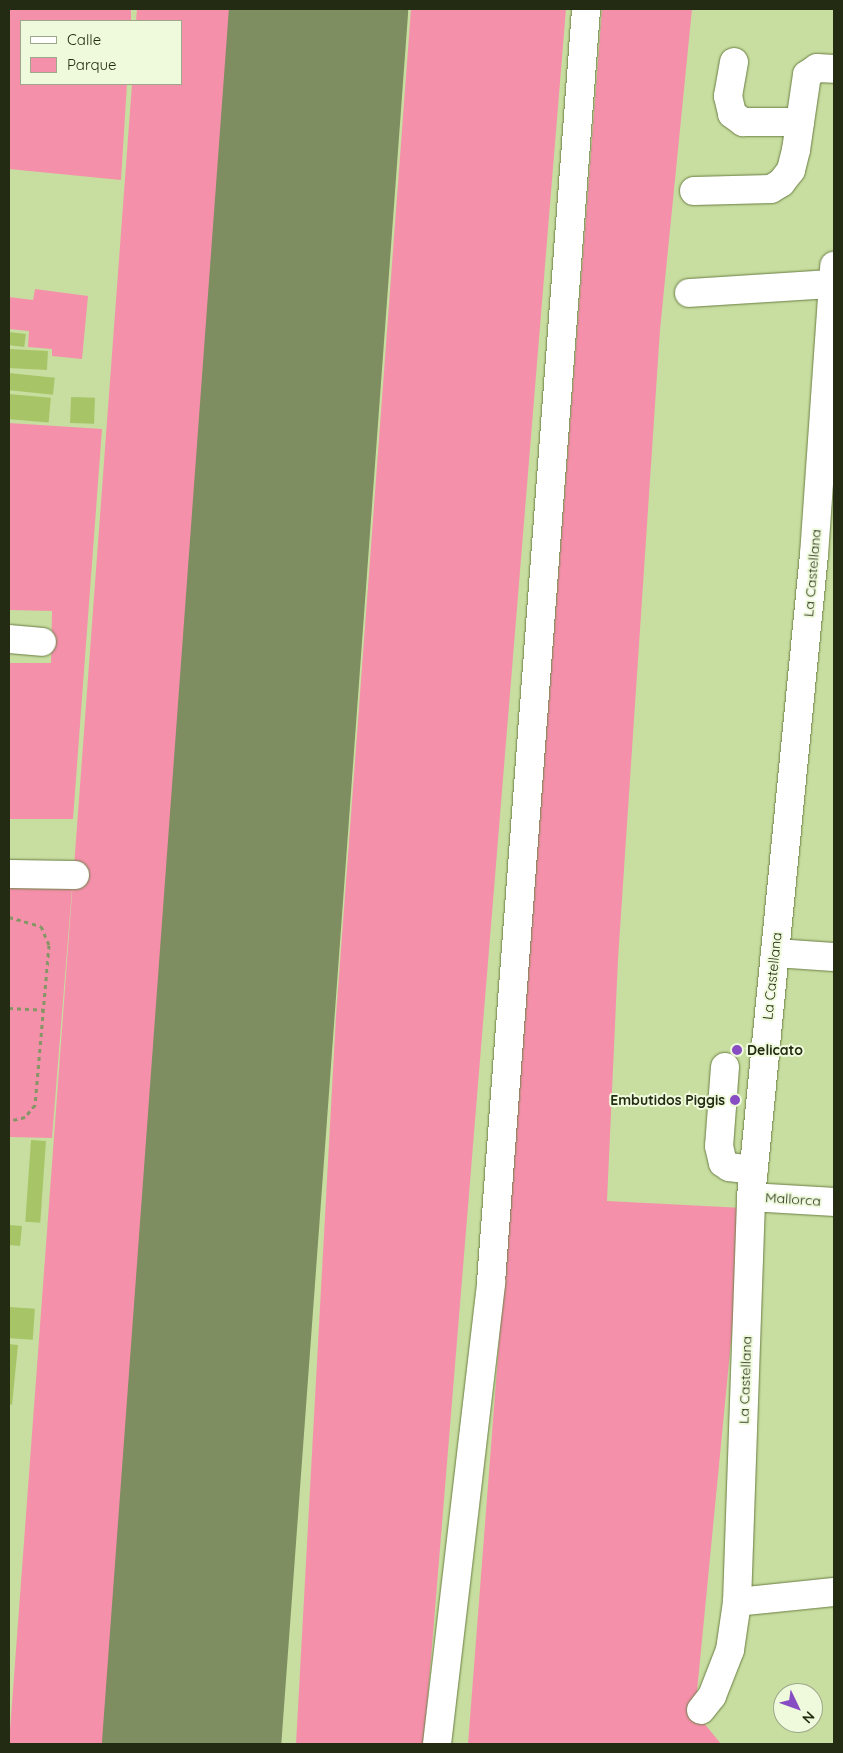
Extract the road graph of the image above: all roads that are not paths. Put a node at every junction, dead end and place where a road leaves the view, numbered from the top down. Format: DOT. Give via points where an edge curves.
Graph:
graph roads {
  1 [pos="586,9"];
  2 [pos="734,62"];
  3 [pos="834,69"];
  4 [pos="800,122"];
  5 [pos="694,191"];
  6 [pos="834,275"];
  7 [pos="690,293"];
  8 [pos="829,404"];
  9 [pos="824,556"];
  10 [pos="9,639"];
  11 [pos="42,642"];
  12 [pos="9,874"];
  13 [pos="75,874"];
  14 [pos="775,953"];
  15 [pos="834,957"];
  16 [pos="726,1068"];
  17 [pos="754,1170"];
  18 [pos="751,1197"];
  19 [pos="834,1202"];
  20 [pos="834,1592"];
  21 [pos="737,1602"];
  22 [pos="701,1710"];
  23 [pos="437,1744"];
  1 -- 23 [label="street" via="491,1282"];
  2 -- 4 [label="street" via="728,96 732,114 743,122"];
  3 -- 4 [label="street" via="817,68 807,74"];
  4 -- 5 [label="street" via="791,170 781,183 771,189"];
  6 -- 7 [label="street"];
  6 -- 8 [label="street, La Castellana"];
  8 -- 9 [label="street, La Castellana"];
  9 -- 14 [label="street, La Castellana"];
  10 -- 11 [label="street"];
  12 -- 13 [label="street"];
  14 -- 15 [label="street"];
  14 -- 17 [label="street, La Castellana"];
  16 -- 17 [label="street" via="719,1146 723,1163 729,1167"];
  17 -- 18 [label="street, La Castellana"];
  18 -- 19 [label="street, Mallorca"];
  18 -- 21 [label="street, La Castellana"];
  20 -- 21 [label="street"];
  21 -- 22 [label="street, La Castellana" via="730,1650 712,1696"];
}
